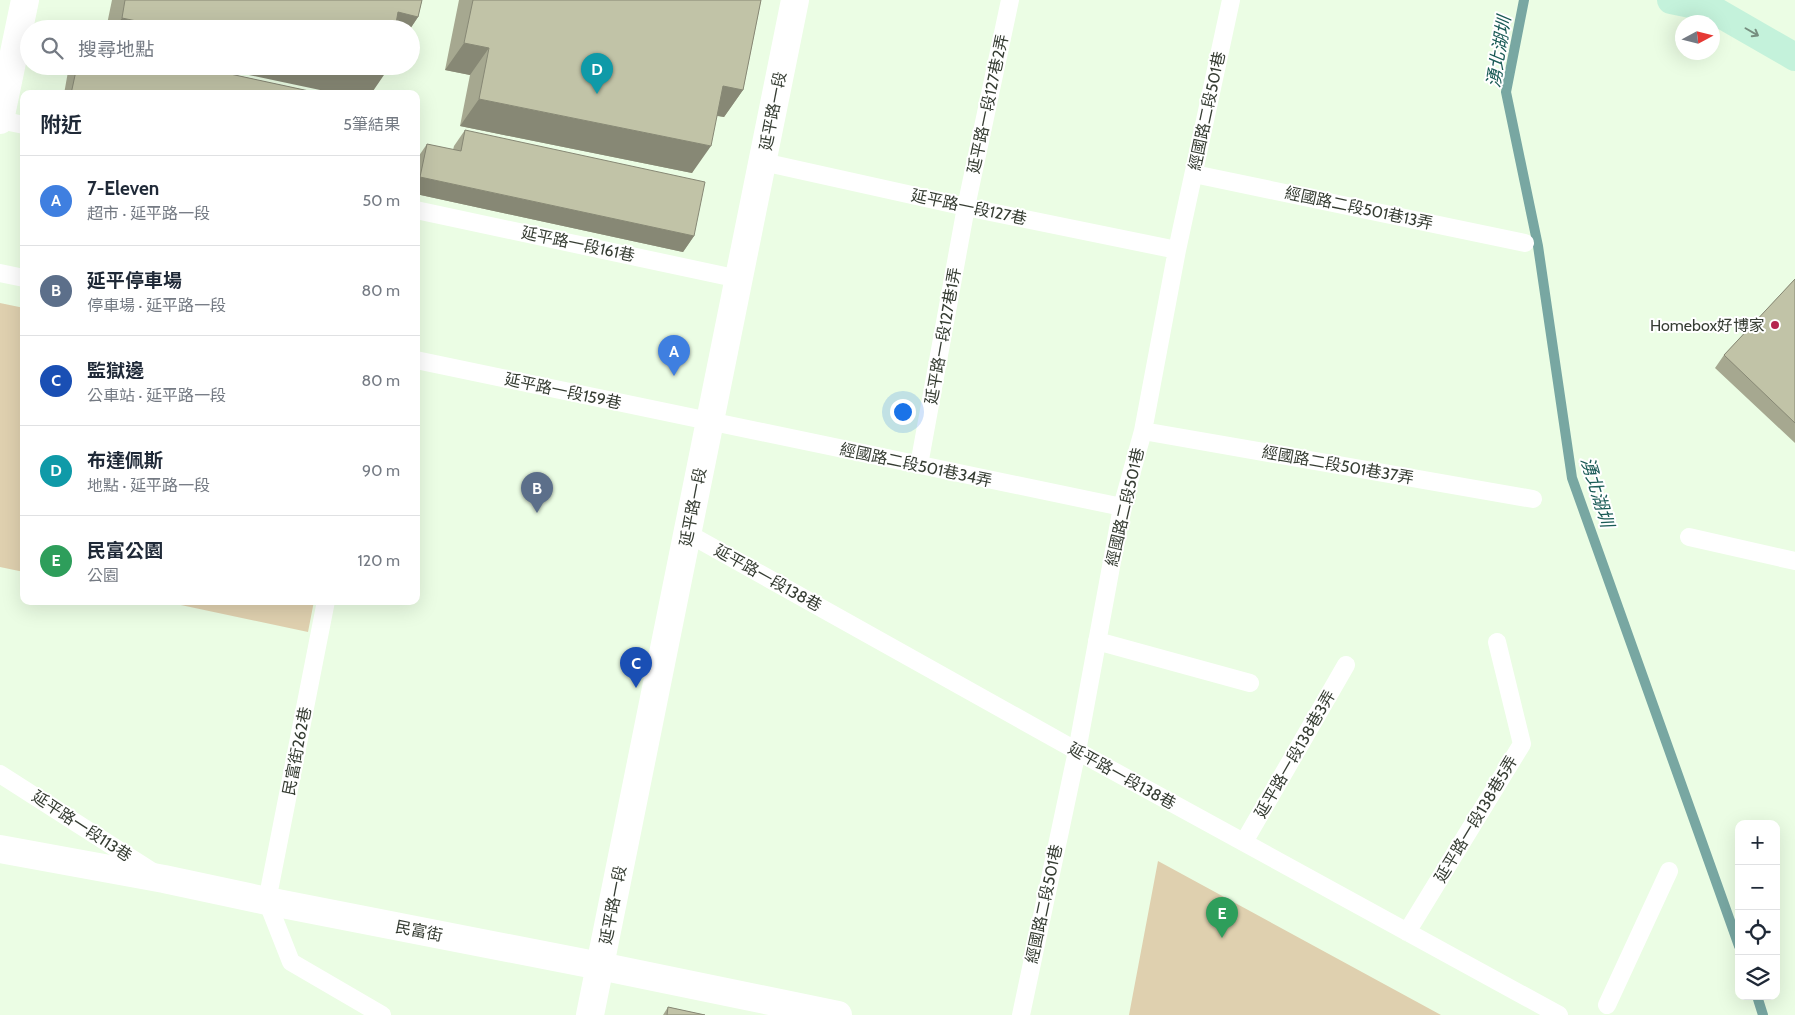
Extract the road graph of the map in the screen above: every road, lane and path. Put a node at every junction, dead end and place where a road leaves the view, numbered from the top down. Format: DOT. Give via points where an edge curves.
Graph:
graph roads {
  1 [pos="25,0"];
  2 [pos="795,0"];
  3 [pos="1010,0"];
  4 [pos="1231,0"];
  5 [pos="1671,0"];
  6 [pos="1715,3"];
  7 [pos="21,20"];
  8 [pos="20,24"];
  9 [pos="1795,57"];
  10 [pos="0,120"];
  11 [pos="20,125"];
  12 [pos="762,162"];
  13 [pos="1194,174"];
  14 [pos="966,207"];
  15 [pos="420,211"];
  16 [pos="1525,243"];
  17 [pos="1177,250"];
  18 [pos="0,274"];
  19 [pos="20,277"];
  20 [pos="739,279"];
  21 [pos="420,361"];
  22 [pos="710,422"];
  23 [pos="1143,431"];
  24 [pos="919,465"];
  25 [pos="1533,499"];
  26 [pos="1122,507"];
  27 [pos="687,532"];
  28 [pos="1689,537"];
  29 [pos="1795,561"];
  30 [pos="325,605"];
  31 [pos="1097,641"];
  32 [pos="1497,642"];
  33 [pos="1346,665"];
  34 [pos="1250,683"];
  35 [pos="1076,751"];
  36 [pos="0,774"];
  37 [pos="1244,842"];
  38 [pos="0,849"];
  39 [pos="1669,871"];
  40 [pos="164,879"];
  41 [pos="267,901"];
  42 [pos="1407,932"];
  43 [pos="600,966"];
  44 [pos="1608,1012"];
  45 [pos="382,1015"];
  46 [pos="590,1015"];
  47 [pos="838,1015"];
  48 [pos="1021,1015"];
  49 [pos="1559,1015"];
  1 -- 7 [label="street"];
  2 -- 12 [label="street, 延平路一段"];
  3 -- 14 [label="lane, 延平路一段127巷2弄"];
  4 -- 13 [label="lane, 經國路二段501巷"];
  5 -- 6 [label="main road"];
  6 -- 9 [label="main road, one-way"];
  8 -- 10 [label="street"];
  10 -- 11 [label="lane"];
  12 -- 14 [label="lane, 延平路一段127巷"];
  12 -- 20 [label="street, 延平路一段"];
  13 -- 16 [label="lane, 經國路二段501巷13弄"];
  13 -- 17 [label="lane, 經國路二段501巷"];
  14 -- 17 [label="lane, 延平路一段127巷"];
  14 -- 24 [label="lane, 延平路一段127巷1弄"];
  15 -- 20 [label="lane, 延平路一段161巷"];
  17 -- 23 [label="lane, 經國路二段501巷"];
  18 -- 19 [label="lane"];
  20 -- 22 [label="street, 延平路一段"];
  21 -- 22 [label="lane, 延平路一段159巷"];
  22 -- 24 [label="lane, 經國路二段501巷34弄"];
  22 -- 27 [label="street, 延平路一段"];
  23 -- 25 [label="lane, 經國路二段501巷37弄"];
  23 -- 26 [label="lane, 經國路二段501巷"];
  24 -- 26 [label="lane, 經國路二段501巷34弄"];
  26 -- 31 [label="lane, 經國路二段501巷"];
  27 -- 35 [label="lane, 延平路一段138巷"];
  27 -- 43 [label="street, 延平路一段"];
  28 -- 29 [label="lane"];
  30 -- 41 [label="lane, 民富街262巷"];
  31 -- 34 [label="lane"];
  31 -- 35 [label="lane, 經國路二段501巷"];
  32 -- 42 [label="lane, 延平路一段138巷5弄" via="1522,744"];
  33 -- 37 [label="lane, 延平路一段138巷3弄"];
  35 -- 37 [label="lane, 延平路一段138巷"];
  35 -- 48 [label="lane, 經國路二段501巷"];
  36 -- 40 [label="lane, 延平路一段113巷"];
  37 -- 42 [label="lane, 延平路一段138巷"];
  38 -- 40 [label="street, 民富街"];
  39 -- 44 [label="lane"];
  40 -- 41 [label="street, 民富街"];
  41 -- 43 [label="street, 民富街"];
  41 -- 45 [label="lane" via="291,962"];
  42 -- 49 [label="lane, 延平路一段138巷"];
  43 -- 46 [label="street, 延平路一段"];
  43 -- 47 [label="street, 民富街"];
}
